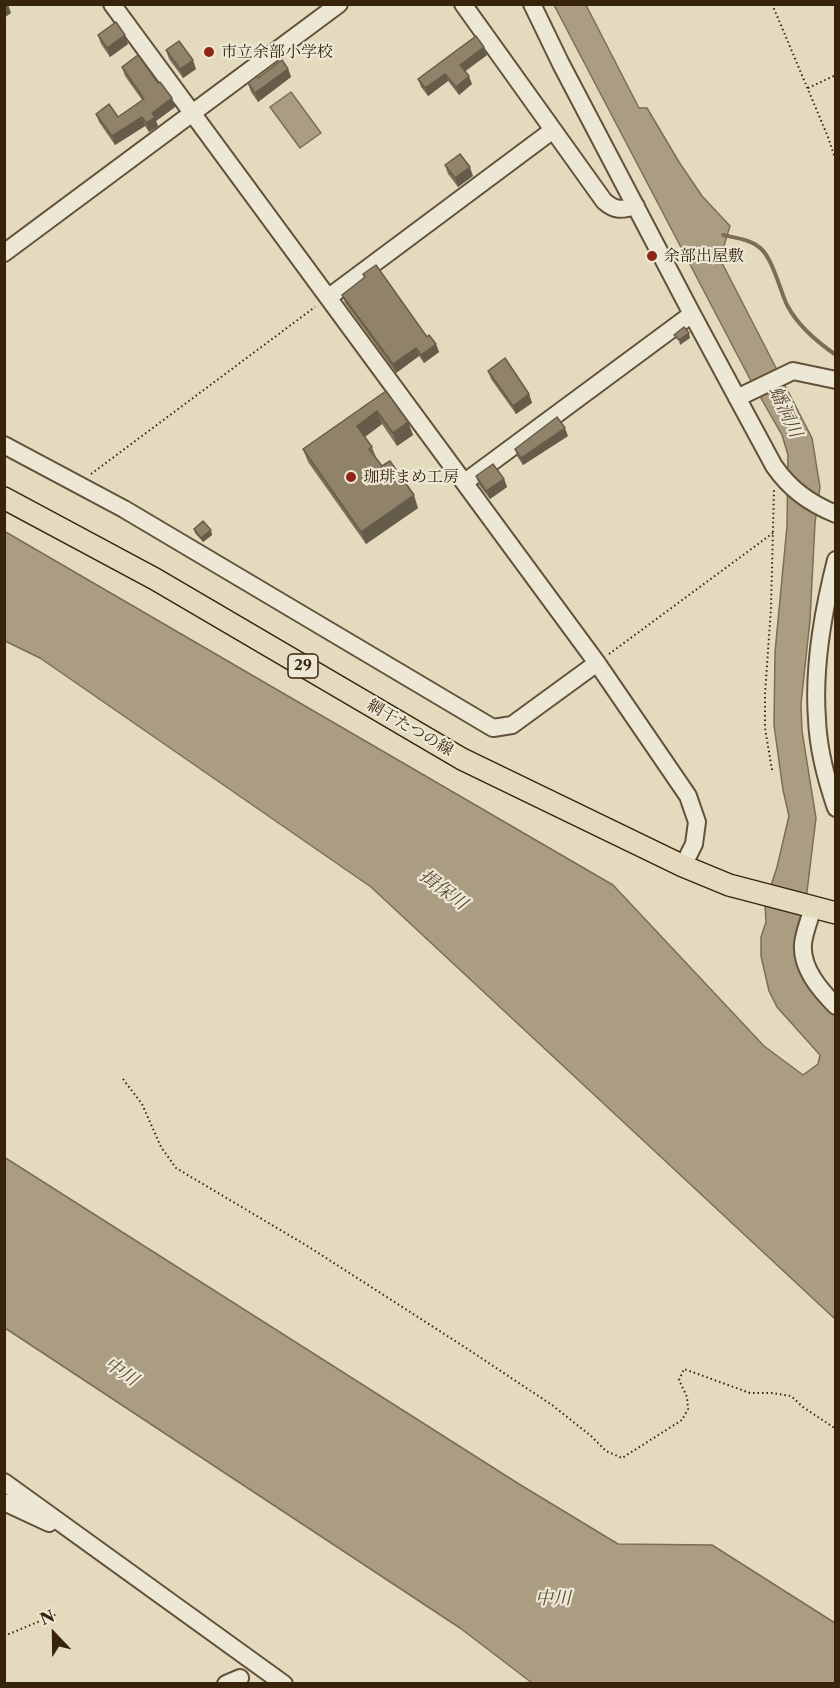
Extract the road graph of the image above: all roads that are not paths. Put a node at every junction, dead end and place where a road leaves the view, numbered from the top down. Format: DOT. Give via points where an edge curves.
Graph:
graph roads {
  1 [pos="112,4"];
  2 [pos="339,4"];
  3 [pos="463,4"];
  4 [pos="532,4"];
  5 [pos="193,113"];
  6 [pos="553,130"];
  7 [pos="636,206"];
  8 [pos="4,253"];
  9 [pos="329,297"];
  10 [pos="692,314"];
  11 [pos="836,380"];
  12 [pos="737,398"];
  13 [pos="4,446"];
  14 [pos="465,482"];
  15 [pos="4,498"];
  16 [pos="829,511"];
  17 [pos="836,560"];
  18 [pos="597,663"];
  19 [pos="836,808"];
  20 [pos="683,866"];
  21 [pos="813,907"];
  22 [pos="836,913"];
  23 [pos="836,1006"];
  24 [pos="4,1482"];
  25 [pos="4,1502"];
  26 [pos="58,1521"];
  27 [pos="284,1683"];
  1 -- 5 [label="street"];
  2 -- 5 [label="street"];
  3 -- 6 [label="street"];
  4 -- 7 [label="street"];
  5 -- 8 [label="street"];
  5 -- 9 [label="street"];
  6 -- 7 [label="street" via="611,207 621,210"];
  6 -- 9 [label="street"];
  7 -- 10 [label="street"];
  9 -- 14 [label="street"];
  10 -- 12 [label="street"];
  10 -- 14 [label="street"];
  11 -- 12 [label="street" via="793,371"];
  12 -- 16 [label="street" via="774,466 792,489"];
  13 -- 18 [label="street" via="124,509 492,728 512,725"];
  14 -- 18 [label="street"];
  15 -- 20 [label="main road, 網干たつの線 / 29" via="154,579 462,759"];
  17 -- 19 [label="street" via="819,654 816,718 822,760"];
  18 -- 20 [label="street" via="688,796 697,822 694,844"];
  20 -- 21 [label="main road, 網干たつの線 / 29" via="729,885"];
  21 -- 22 [label="main road, 網干たつの線 / 29"];
  21 -- 23 [label="street" via="803,945 806,961 819,989"];
  24 -- 26 [label="street"];
  25 -- 26 [label="street" via="46,1523"];
  26 -- 27 [label="street"];
}
